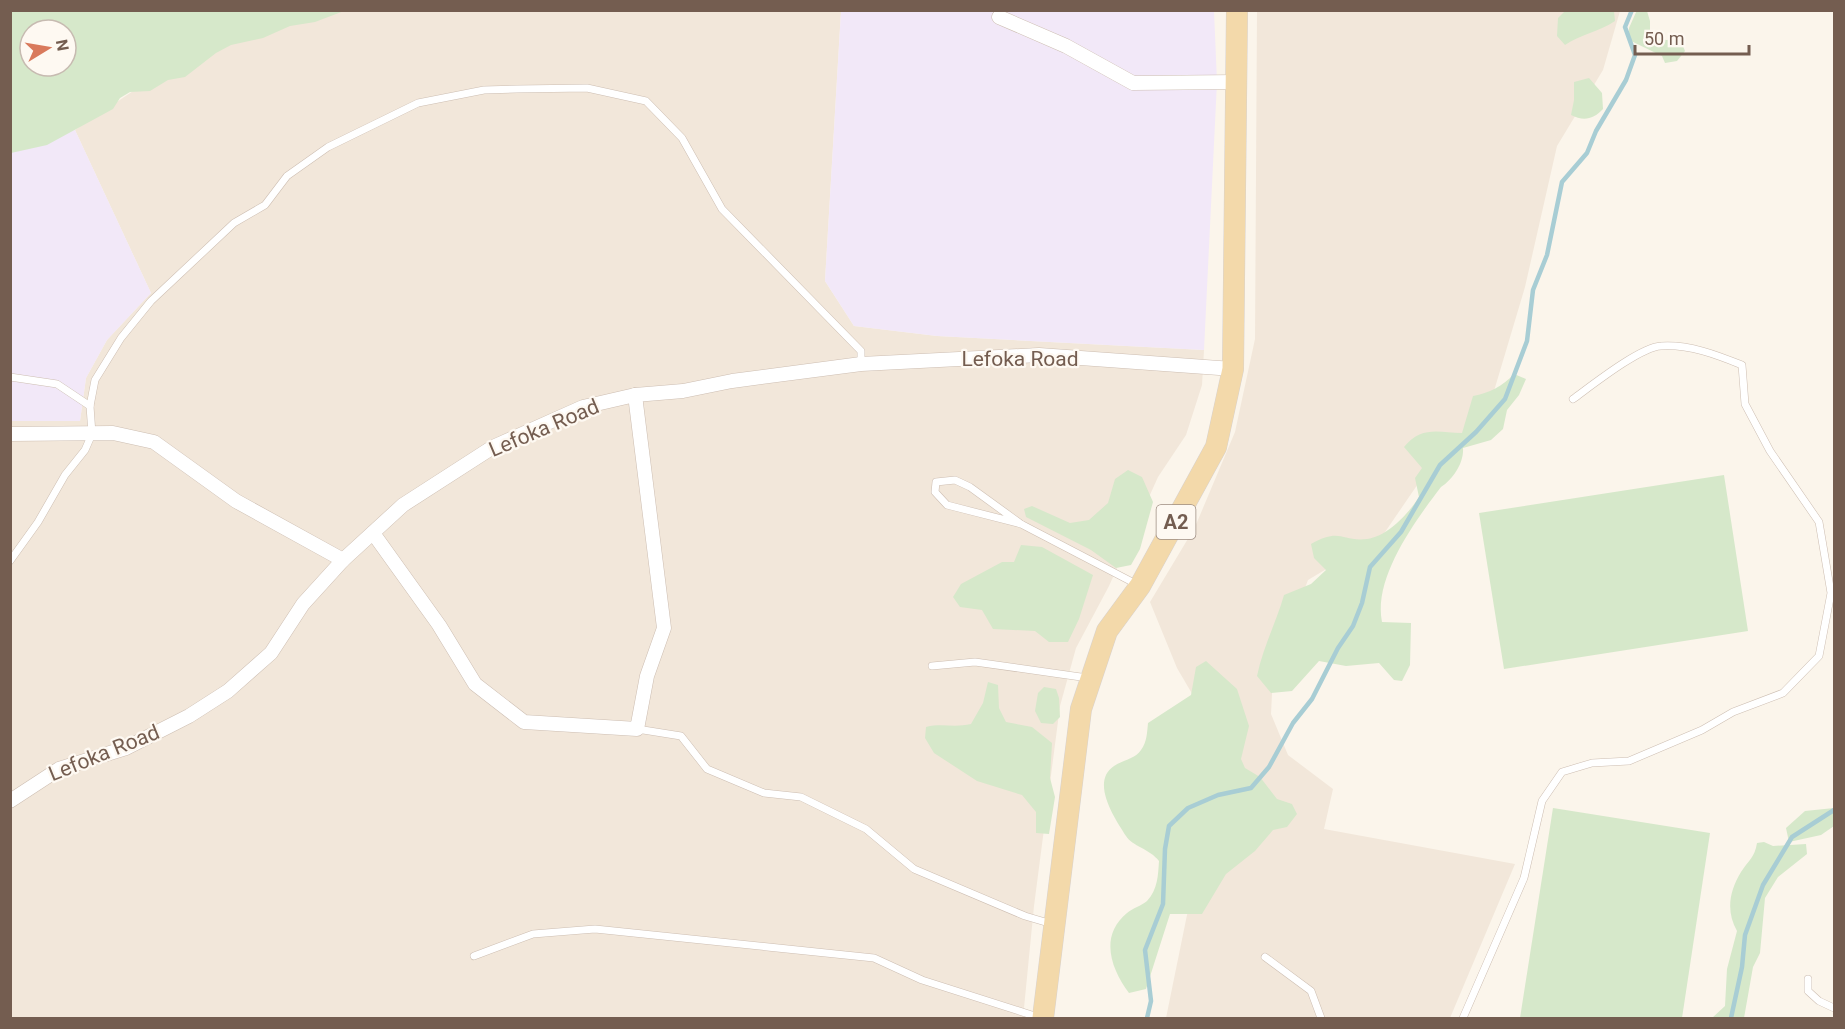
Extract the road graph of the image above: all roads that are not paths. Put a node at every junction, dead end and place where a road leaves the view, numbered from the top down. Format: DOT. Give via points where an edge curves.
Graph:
graph roads {
  1 [pos="1237,10"];
  2 [pos="999,17"];
  3 [pos="1237,82"];
  4 [pos="861,364"];
  5 [pos="1233,369"];
  6 [pos="10,377"];
  7 [pos="635,396"];
  8 [pos="1573,399"];
  9 [pos="90,406"];
  10 [pos="10,434"];
  11 [pos="92,434"];
  12 [pos="1021,524"];
  13 [pos="373,533"];
  14 [pos="343,560"];
  15 [pos="10,561"];
  16 [pos="1140,586"];
  17 [pos="932,666"];
  18 [pos="1091,678"];
  19 [pos="637,729"];
  20 [pos="10,801"];
  21 [pos="1055,925"];
  22 [pos="474,956"];
  23 [pos="1265,957"];
  24 [pos="1808,980"];
  25 [pos="1834,1008"];
  26 [pos="1042,1018"];
  27 [pos="1321,1018"];
  28 [pos="1463,1018"];
  1 -- 3 [label="main road, A2"];
  2 -- 3 [label="street" via="1066,46 1133,83"];
  3 -- 5 [label="main road, A2"];
  4 -- 5 [label="street, Lefoka Road" via="1039,355"];
  4 -- 7 [label="street, Lefoka Road"];
  4 -- 9 [label="lane" via="861,351 722,209 682,138 646,101 587,88 484,90 418,103 378,120 328,147 287,176 265,205 234,223 151,301 121,338 95,380"];
  5 -- 16 [label="main road, A2" via="1216,447"];
  6 -- 9 [label="lane" via="57,384"];
  7 -- 13 [label="street, Lefoka Road" via="583,407 493,447 403,505"];
  7 -- 19 [label="street" via="664,628 647,676"];
  8 -- 28 [label="lane" via="1618,366 1659,345 1711,352 1742,365 1745,404 1770,451 1819,522 1831,593 1819,656 1784,693 1733,712 1702,730 1629,761 1592,764 1562,772 1542,801 1524,878"];
  9 -- 11 [label="lane"];
  10 -- 11 [label="street"];
  11 -- 14 [label="street" via="113,433 154,442 236,501"];
  11 -- 15 [label="lane" via="86,450 65,475"];
  12 -- 12 [label="lane" via="955,480 936,482 935,492 947,504"];
  12 -- 16 [label="lane"];
  13 -- 14 [label="street, Lefoka Road"];
  13 -- 19 [label="street" via="440,625 475,684 524,722"];
  14 -- 20 [label="street, Lefoka Road" via="303,604 271,653 228,691 126,748 59,769"];
  16 -- 18 [label="main road, A2" via="1107,631"];
  17 -- 18 [label="lane" via="975,662"];
  18 -- 21 [label="main road, A2" via="1081,709"];
  19 -- 21 [label="lane" via="681,736 707,769 764,794 801,797 866,829 914,869"];
  21 -- 26 [label="main road, A2"];
  22 -- 26 [label="lane" via="533,934 595,929 874,958 922,980"];
  23 -- 27 [label="lane" via="1311,991"];
  24 -- 25 [label="lane" via="1808,991"];
}
